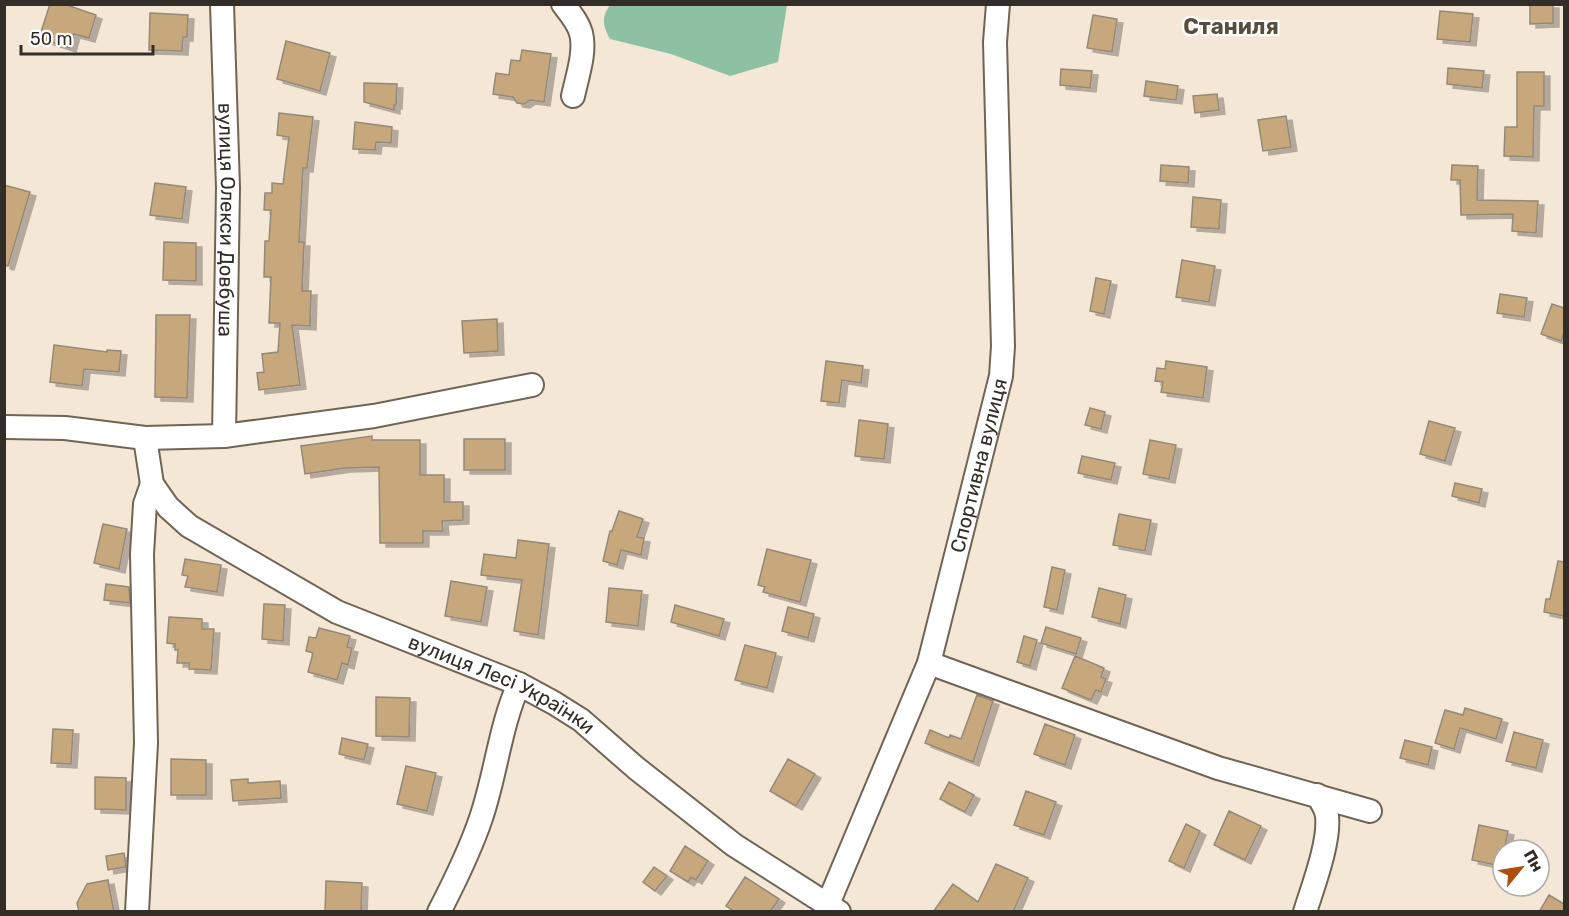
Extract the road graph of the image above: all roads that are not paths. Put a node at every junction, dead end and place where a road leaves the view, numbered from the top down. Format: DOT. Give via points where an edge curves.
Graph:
graph roads {
  1 [pos="222,4"];
  2 [pos="563,4"];
  3 [pos="998,4"];
  4 [pos="573,96"];
  5 [pos="532,385"];
  6 [pos="4,427"];
  7 [pos="224,436"];
  8 [pos="145,438"];
  9 [pos="152,484"];
  10 [pos="929,663"];
  11 [pos="519,684"];
  12 [pos="1317,795"];
  13 [pos="1370,811"];
  14 [pos="833,908"];
  15 [pos="137,912"];
  16 [pos="439,912"];
  17 [pos="1305,912"];
  1 -- 7 [label="street, вулиця Олекси Довбуша" via="228,188"];
  2 -- 4 [label="street" via="581,33 582,49"];
  3 -- 10 [label="street, Спортивна вулиця" via="995,42 1001,376"];
  5 -- 7 [label="street" via="374,416"];
  6 -- 8 [label="street" via="65,428"];
  7 -- 8 [label="street"];
  8 -- 9 [label="street, вулиця Лесі Українки"];
  9 -- 11 [label="street, вулиця Лесі Українки" via="168,507 189,526 337,612"];
  9 -- 15 [label="street, вулиця Лесі Українки" via="145,504 142,554 146,743"];
  10 -- 12 [label="street" via="1218,768"];
  10 -- 14 [label="street, Спортивна вулиця"];
  11 -- 14 [label="street, вулиця Лесі Українки" via="581,720 734,845"];
  11 -- 16 [label="street" via="481,817 458,878"];
  12 -- 13 [label="street"];
  12 -- 17 [label="street" via="1327,816 1326,833"];
}
